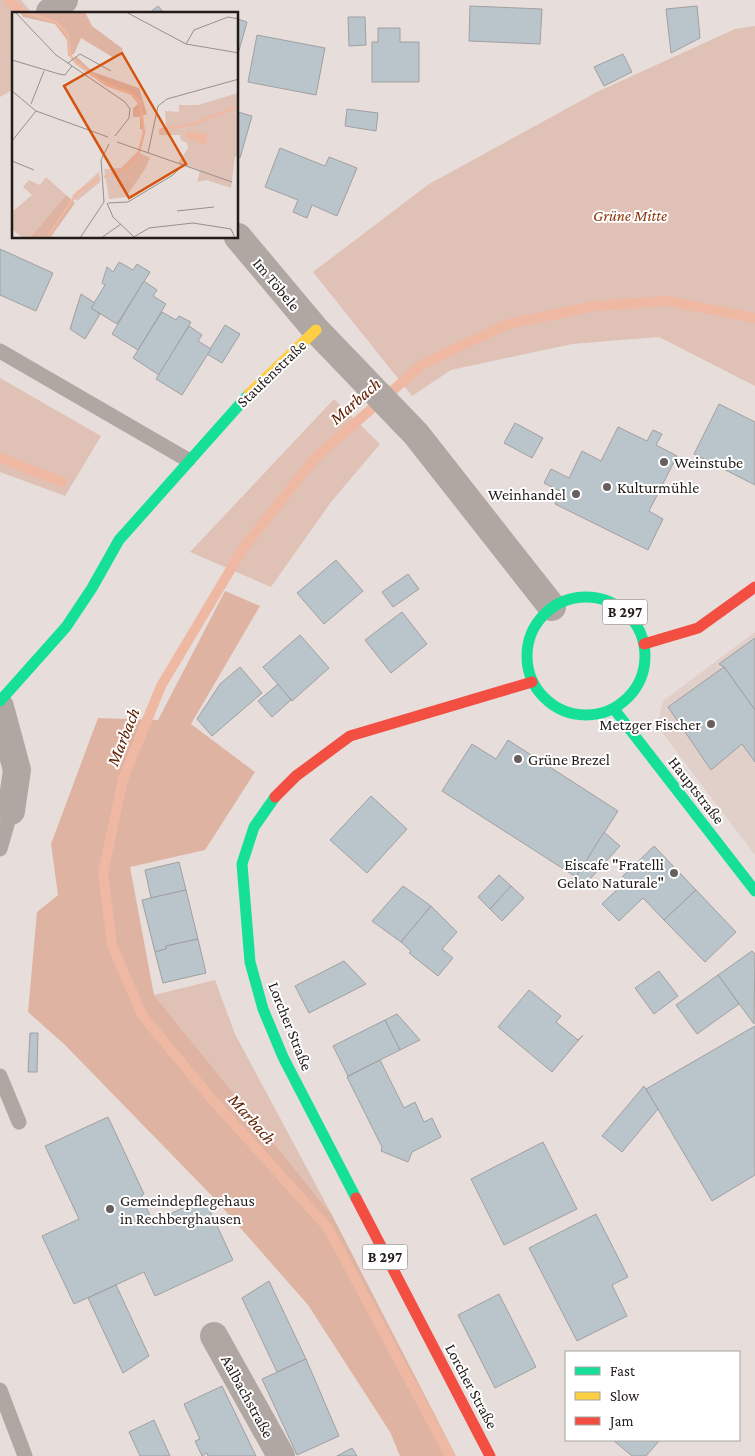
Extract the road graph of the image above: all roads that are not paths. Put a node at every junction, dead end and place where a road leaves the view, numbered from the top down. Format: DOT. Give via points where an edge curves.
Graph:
graph roads {
  1 [pos="239,238"];
  2 [pos="324,338"];
  3 [pos="0,350"];
  4 [pos="188,460"];
  5 [pos="755,587"];
  6 [pos="552,607"];
  7 [pos="644,644"];
  8 [pos="532,682"];
  9 [pos="0,701"];
  10 [pos="0,707"];
  11 [pos="614,709"];
  12 [pos="11,811"];
  13 [pos="0,849"];
  14 [pos="755,892"];
  15 [pos="0,1076"];
  16 [pos="19,1122"];
  17 [pos="214,1336"];
  18 [pos="0,1390"];
  19 [pos="25,1456"];
  20 [pos="281,1456"];
  21 [pos="490,1456"];
  1 -- 2 [label="street, Im Töbele"];
  2 -- 4 [label="main road, Staufenstraße" via="249,394"];
  2 -- 6 [label="street, Staufenstraße" via="416,434"];
  3 -- 4 [label="lane"];
  4 -- 9 [label="main road, Staufenstraße" via="119,540 66,627"];
  5 -- 7 [label="main road, B 297" via="698,628"];
  6 -- 7 [label="main road, B 297" via="570,599 589,597 607,601 624,612 636,626"];
  6 -- 8 [label="main road, B 297" via="538,622 528,641 526,662"];
  7 -- 11 [label="main road, B 297" via="645,663 640,681 629,697"];
  8 -- 11 [label="main road, B 297" via="546,700 567,712 591,715"];
  8 -- 21 [label="main road, Lorcher Straße / B 297" via="350,736 296,776 274,798 254,827 242,864 250,962 263,1009 283,1057"];
  10 -- 12 [label="street" via="17,770"];
  11 -- 14 [label="main road, Hauptstraße"];
  12 -- 13 [label="lane"];
  15 -- 16 [label="lane"];
  17 -- 20 [label="street, Aalbachstraße"];
  18 -- 19 [label="lane"];
}
